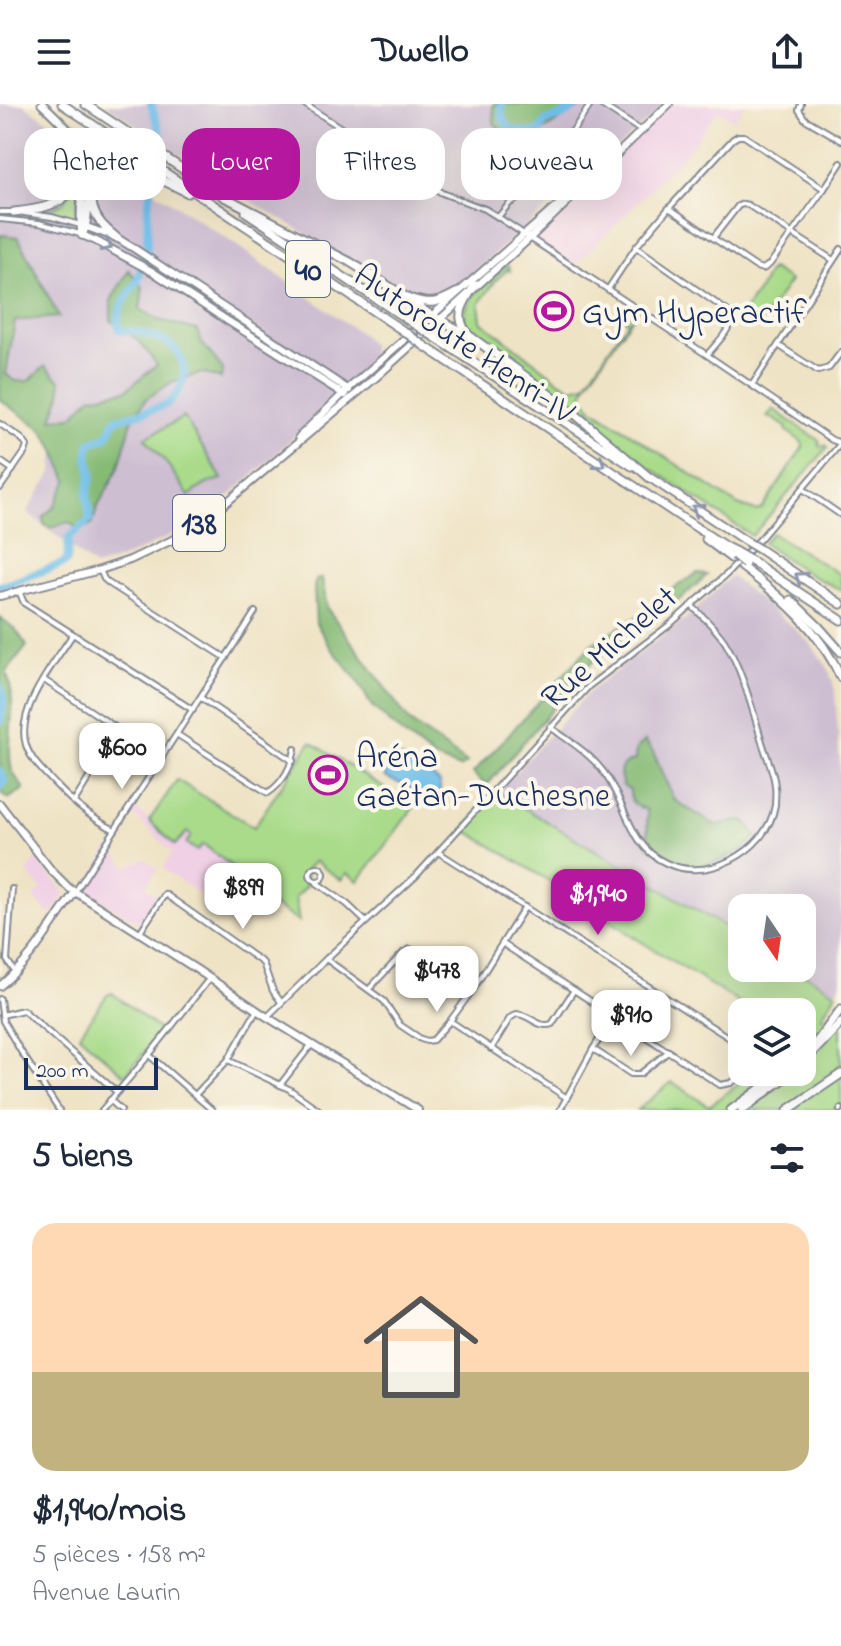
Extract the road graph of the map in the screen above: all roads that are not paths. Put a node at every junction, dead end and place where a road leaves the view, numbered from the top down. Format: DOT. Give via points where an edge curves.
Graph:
graph roads {
  1 [pos="42,104"];
  2 [pos="62,104"];
  3 [pos="85,104"];
  4 [pos="304,104"];
  5 [pos="591,104"];
  6 [pos="600,104"];
  7 [pos="669,104"];
  8 [pos="801,104"];
  9 [pos="65,128"];
  10 [pos="98,128"];
  11 [pos="640,130"];
  12 [pos="841,140"];
  13 [pos="841,163"];
  14 [pos="182,168"];
  15 [pos="166,178"];
  16 [pos="824,189"];
  17 [pos="62,200"];
  18 [pos="83,200"];
  19 [pos="89,200"];
  20 [pos="92,200"];
  21 [pos="229,200"];
  22 [pos="231,200"];
  23 [pos="669,208"];
  24 [pos="0,212"];
  25 [pos="14,212"];
  26 [pos="498,217"];
  27 [pos="0,219"];
  28 [pos="83,229"];
  29 [pos="792,233"];
  30 [pos="527,236"];
  31 [pos="117,238"];
  32 [pos="713,238"];
  33 [pos="636,247"];
  34 [pos="841,249"];
  35 [pos="833,260"];
  36 [pos="475,285"];
  37 [pos="608,289"];
  38 [pos="456,293"];
  39 [pos="406,297"];
  40 [pos="432,315"];
  41 [pos="440,319"];
  42 [pos="470,336"];
  43 [pos="778,345"];
  44 [pos="841,352"];
  45 [pos="707,355"];
  46 [pos="321,381"];
  47 [pos="752,385"];
  48 [pos="346,391"];
  49 [pos="352,398"];
  50 [pos="333,404"];
  51 [pos="0,424"];
  52 [pos="841,443"];
  53 [pos="284,454"];
  54 [pos="0,461"];
  55 [pos="13,470"];
  56 [pos="650,478"];
  57 [pos="0,488"];
  58 [pos="803,489"];
  59 [pos="670,510"];
  60 [pos="841,515"];
  61 [pos="734,555"];
  62 [pos="746,564"];
  63 [pos="100,570"];
  64 [pos="19,591"];
  65 [pos="0,596"];
  66 [pos="841,604"];
  67 [pos="692,606"];
  68 [pos="255,612"];
  69 [pos="841,620"];
  70 [pos="73,634"];
  71 [pos="841,652"];
  72 [pos="226,658"];
  73 [pos="841,678"];
  74 [pos="44,680"];
  75 [pos="201,698"];
  76 [pos="193,710"];
  77 [pos="550,727"];
  78 [pos="119,729"];
  79 [pos="177,734"];
  80 [pos="295,749"];
  81 [pos="162,758"];
  82 [pos="293,761"];
  83 [pos="74,802"];
  84 [pos="0,804"];
  85 [pos="115,830"];
  86 [pos="438,852"];
  87 [pos="317,883"];
  88 [pos="12,889"];
  89 [pos="75,892"];
  90 [pos="525,907"];
  91 [pos="366,922"];
  92 [pos="140,932"];
  93 [pos="502,943"];
  94 [pos="326,959"];
  95 [pos="16,973"];
  96 [pos="210,978"];
  97 [pos="0,986"];
  98 [pos="474,988"];
  99 [pos="369,989"];
  100 [pos="574,990"];
  101 [pos="0,999"];
  102 [pos="282,1003"];
  103 [pos="257,1010"];
  104 [pos="841,1012"];
  105 [pos="2,1015"];
  106 [pos="614,1016"];
  107 [pos="267,1017"];
  108 [pos="450,1021"];
  109 [pos="841,1023"];
  110 [pos="728,1037"];
  111 [pos="816,1042"];
  112 [pos="312,1044"];
  113 [pos="816,1047"];
  114 [pos="491,1049"];
  115 [pos="593,1049"];
  116 [pos="669,1051"];
  117 [pos="149,1055"];
  118 [pos="228,1060"];
  119 [pos="841,1074"];
  120 [pos="728,1084"];
  121 [pos="280,1085"];
  122 [pos="768,1086"];
  123 [pos="772,1086"];
  124 [pos="117,1092"];
  125 [pos="195,1095"];
  126 [pos="567,1098"];
  127 [pos="110,1100"];
  128 [pos="59,1110"];
  129 [pos="102,1110"];
  130 [pos="121,1110"];
  131 [pos="212,1110"];
  132 [pos="319,1110"];
  133 [pos="418,1110"];
  134 [pos="560,1110"];
  135 [pos="731,1110"];
  136 [pos="742,1110"];
  137 [pos="788,1110"];
  1 -- 9 [label="highway"];
  2 -- 10 [label="highway, Autoroute Henri-IV / 40"];
  3 -- 14 [label="highway, Autoroute Henri-IV / 40"];
  4 -- 26 [label="street" via="442,193"];
  5 -- 26 [label="street" via="531,192"];
  6 -- 11 [label="street"];
  7 -- 11 [label="main road, 138"];
  8 -- 12 [label="street" via="805,119"];
  11 -- 30 [label="main road, 138"];
  13 -- 16 [label="street"];
  15 -- 59 [label="highway, Autoroute Henri-IV / 40, one-way, bridge"];
  16 -- 23 [label="street" via="738,136"];
  16 -- 29 [label="street"];
  17 -- 25 [label="highway"];
  18 -- 28 [label="highway"];
  19 -- 28 [label="highway"];
  20 -- 31 [label="highway" via="94,213"];
  21 -- 56 [label="highway, Autoroute Henri-IV / 40, bridge"];
  22 -- 39 [label="highway"];
  23 -- 32 [label="street"];
  23 -- 33 [label="street"];
  24 -- 25 [label="street"];
  25 -- 28 [label="street" via="52,217"];
  26 -- 30 [label="street"];
  27 -- 28 [label="street"];
  28 -- 31 [label="main road"];
  28 -- 46 [label="main road, one-way"];
  29 -- 32 [label="street" via="743,204"];
  29 -- 32 [label="street" via="763,269"];
  29 -- 35 [label="street"];
  30 -- 36 [label="main road, 138"];
  30 -- 37 [label="street"];
  30 -- 38 [label="main road, 138"];
  31 -- 48 [label="main road"];
  33 -- 37 [label="street"];
  33 -- 45 [label="street" via="732,316"];
  34 -- 35 [label="street"];
  35 -- 43 [label="street"];
  36 -- 41 [label="main road, 138"];
  36 -- 42 [label="highway" via="461,311"];
  37 -- 45 [label="street"];
  38 -- 39 [label="highway" via="439,302"];
  38 -- 40 [label="main road, 138"];
  39 -- 40 [label="highway"];
  40 -- 41 [label="highway"];
  40 -- 48 [label="main road, 138"];
  41 -- 42 [label="highway"];
  41 -- 49 [label="main road, 138"];
  42 -- 56 [label="highway"];
  43 -- 44 [label="street" via="818,371 829,368"];
  43 -- 47 [label="street"];
  45 -- 47 [label="street"];
  46 -- 48 [label="main road"];
  46 -- 50 [label="main road" via="334,396"];
  47 -- 52 [label="street"];
  48 -- 49 [label="main road"];
  48 -- 50 [label="main road, 138"];
  49 -- 53 [label="main road, 138"];
  50 -- 53 [label="main road, 138"];
  51 -- 55 [label="street" via="27,446"];
  52 -- 58 [label="street, Rue Michelet"];
  53 -- 63 [label="main road, 138" via="194,527"];
  54 -- 55 [label="street"];
  55 -- 57 [label="street"];
  66 -- 56 [label="highway, Autoroute Henri-IV / 40, one-way, bridge"];
  58 -- 60 [label="street"];
  58 -- 67 [label="street, Rue Michelet"];
  59 -- 61 [label="highway"];
  59 -- 61 [label="highway, Autoroute Henri-IV / 40"];
  61 -- 62 [label="highway, bridge"];
  62 -- 69 [label="highway"];
  62 -- 71 [label="highway" via="802,610"];
  62 -- 73 [label="highway" via="808,625"];
  63 -- 64 [label="main road, 138"];
  63 -- 72 [label="street" via="110,584"];
  64 -- 65 [label="main road, 138"];
  64 -- 70 [label="street" via="24,603"];
  67 -- 77 [label="street, Rue Michelet" via="589,686"];
  67 -- 77 [label="street" via="733,656 775,786 768,826 747,851 702,869 662,862 632,830 600,767"];
  68 -- 72 [label="street"];
  70 -- 74 [label="street"];
  70 -- 76 [label="street"];
  72 -- 75 [label="street"];
  74 -- 78 [label="street"];
  74 -- 83 [label="street" via="25,717 26,744 35,762"];
  75 -- 76 [label="street"];
  75 -- 82 [label="street"];
  76 -- 79 [label="street"];
  77 -- 86 [label="street, Rue Michelet"];
  78 -- 81 [label="street"];
  78 -- 83 [label="street"];
  79 -- 81 [label="street"];
  79 -- 82 [label="street" via="268,793"];
  80 -- 82 [label="street"];
  81 -- 85 [label="street"];
  83 -- 85 [label="street"];
  84 -- 89 [label="main road"];
  85 -- 89 [label="street"];
  86 -- 90 [label="street"];
  86 -- 91 [label="street, Rue Michelet"];
  87 -- 91 [label="street"];
  88 -- 95 [label="street" via="7,960"];
  89 -- 92 [label="main road"];
  89 -- 95 [label="main road"];
  90 -- 93 [label="street"];
  90 -- 110 [label="street"];
  91 -- 94 [label="street, Rue Michelet"];
  92 -- 96 [label="main road"];
  92 -- 102 [label="street" via="165,894 256,956"];
  93 -- 98 [label="street"];
  93 -- 100 [label="street"];
  94 -- 99 [label="street"];
  94 -- 102 [label="street, Rue Michelet"];
  95 -- 97 [label="main road"];
  96 -- 103 [label="main road"];
  96 -- 117 [label="street"];
  98 -- 99 [label="street" via="410,949"];
  98 -- 108 [label="street"];
  99 -- 108 [label="street" via="400,1025 421,1039 433,1040"];
  100 -- 106 [label="street"];
  100 -- 114 [label="street" via="552,1024 543,1026 516,1014"];
  101 -- 105 [label="street"];
  102 -- 107 [label="street, Rue Michelet"];
  103 -- 107 [label="main road"];
  103 -- 118 [label="street"];
  104 -- 111 [label="highway"];
  105 -- 124 [label="street" via="23,1010"];
  105 -- 128 [label="street"];
  106 -- 115 [label="street"];
  106 -- 116 [label="street"];
  107 -- 112 [label="main road"];
  108 -- 114 [label="street"];
  109 -- 113 [label="highway"];
  112 -- 121 [label="street"];
  112 -- 133 [label="main road"];
  114 -- 126 [label="street"];
  115 -- 116 [label="street" via="631,1074 640,1074"];
  115 -- 126 [label="street"];
  116 -- 120 [label="street" via="720,1085"];
  117 -- 124 [label="street"];
  117 -- 125 [label="street"];
  118 -- 121 [label="street"];
  118 -- 125 [label="street"];
  119 -- 137 [label="highway"];
  121 -- 132 [label="street"];
  122 -- 135 [label="highway"];
  123 -- 136 [label="highway"];
  124 -- 127 [label="street"];
  125 -- 131 [label="street"];
  126 -- 134 [label="street"];
  127 -- 129 [label="street"];
  127 -- 130 [label="street"];
}
